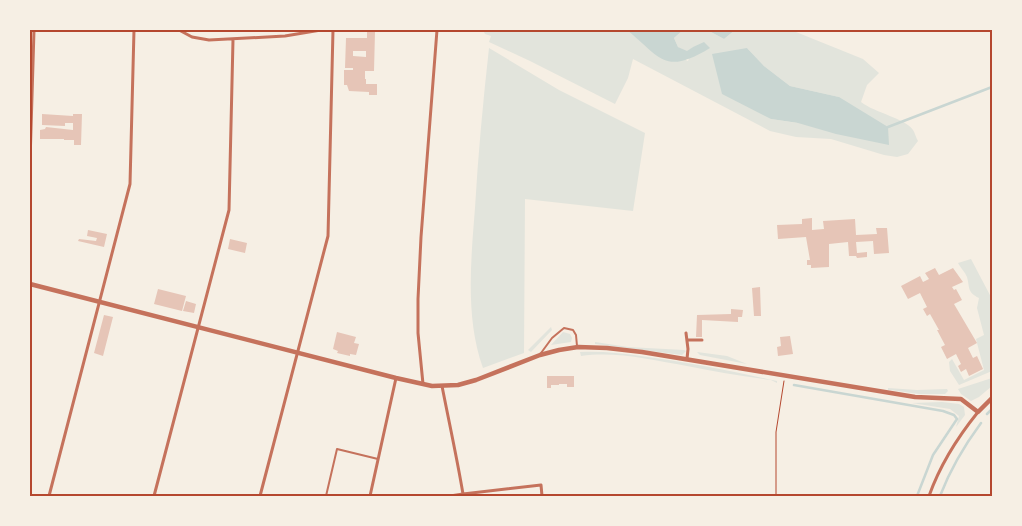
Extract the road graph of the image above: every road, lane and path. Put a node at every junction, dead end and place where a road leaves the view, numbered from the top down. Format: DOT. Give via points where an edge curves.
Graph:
graph roads {
  1 [pos="34,30"];
  2 [pos="134,30"];
  3 [pos="179,30"];
  4 [pos="321,30"];
  5 [pos="333,30"];
  6 [pos="437,30"];
  7 [pos="233,40"];
  8 [pos="30,162"];
  9 [pos="30,284"];
  10 [pos="99,302"];
  11 [pos="198,327"];
  12 [pos="686,333"];
  13 [pos="686,340"];
  14 [pos="702,340"];
  15 [pos="578,347"];
  16 [pos="297,352"];
  17 [pos="540,355"];
  18 [pos="687,359"];
  19 [pos="785,376"];
  20 [pos="396,378"];
  21 [pos="423,384"];
  22 [pos="442,386"];
  23 [pos="992,398"];
  24 [pos="978,412"];
  25 [pos="378,459"];
  26 [pos="462,494"];
  27 [pos="49,496"];
  28 [pos="154,496"];
  29 [pos="260,496"];
  30 [pos="326,496"];
  31 [pos="370,496"];
  32 [pos="450,496"];
  33 [pos="542,496"];
  34 [pos="776,496"];
  35 [pos="928,496"];
  1 -- 8 [label="street"];
  2 -- 10 [label="street" via="130,184"];
  3 -- 7 [label="street" via="201,39"];
  4 -- 7 [label="street"];
  5 -- 16 [label="street" via="328,236"];
  6 -- 21 [label="street" via="418,299"];
  7 -- 11 [label="street" via="229,210"];
  9 -- 10 [label="street"];
  10 -- 11 [label="street"];
  10 -- 27 [label="street"];
  11 -- 16 [label="street"];
  11 -- 28 [label="street"];
  12 -- 13 [label="street"];
  13 -- 14 [label="street"];
  13 -- 18 [label="street"];
  15 -- 17 [label="street"];
  15 -- 17 [label="lane" via="573,330 564,328"];
  15 -- 18 [label="street"];
  16 -- 20 [label="street"];
  16 -- 29 [label="street"];
  17 -- 22 [label="street" via="476,380"];
  18 -- 19 [label="street"];
  19 -- 24 [label="street" via="915,397 961,399"];
  19 -- 34 [label="path" via="776,432"];
  20 -- 21 [label="street"];
  20 -- 25 [label="street"];
  21 -- 22 [label="street"];
  22 -- 26 [label="street"];
  23 -- 24 [label="street"];
  24 -- 35 [label="street" via="952,446"];
  25 -- 30 [label="lane" via="337,449"];
  25 -- 31 [label="street"];
  26 -- 32 [label="street"];
  26 -- 33 [label="street" via="541,485"];
}
